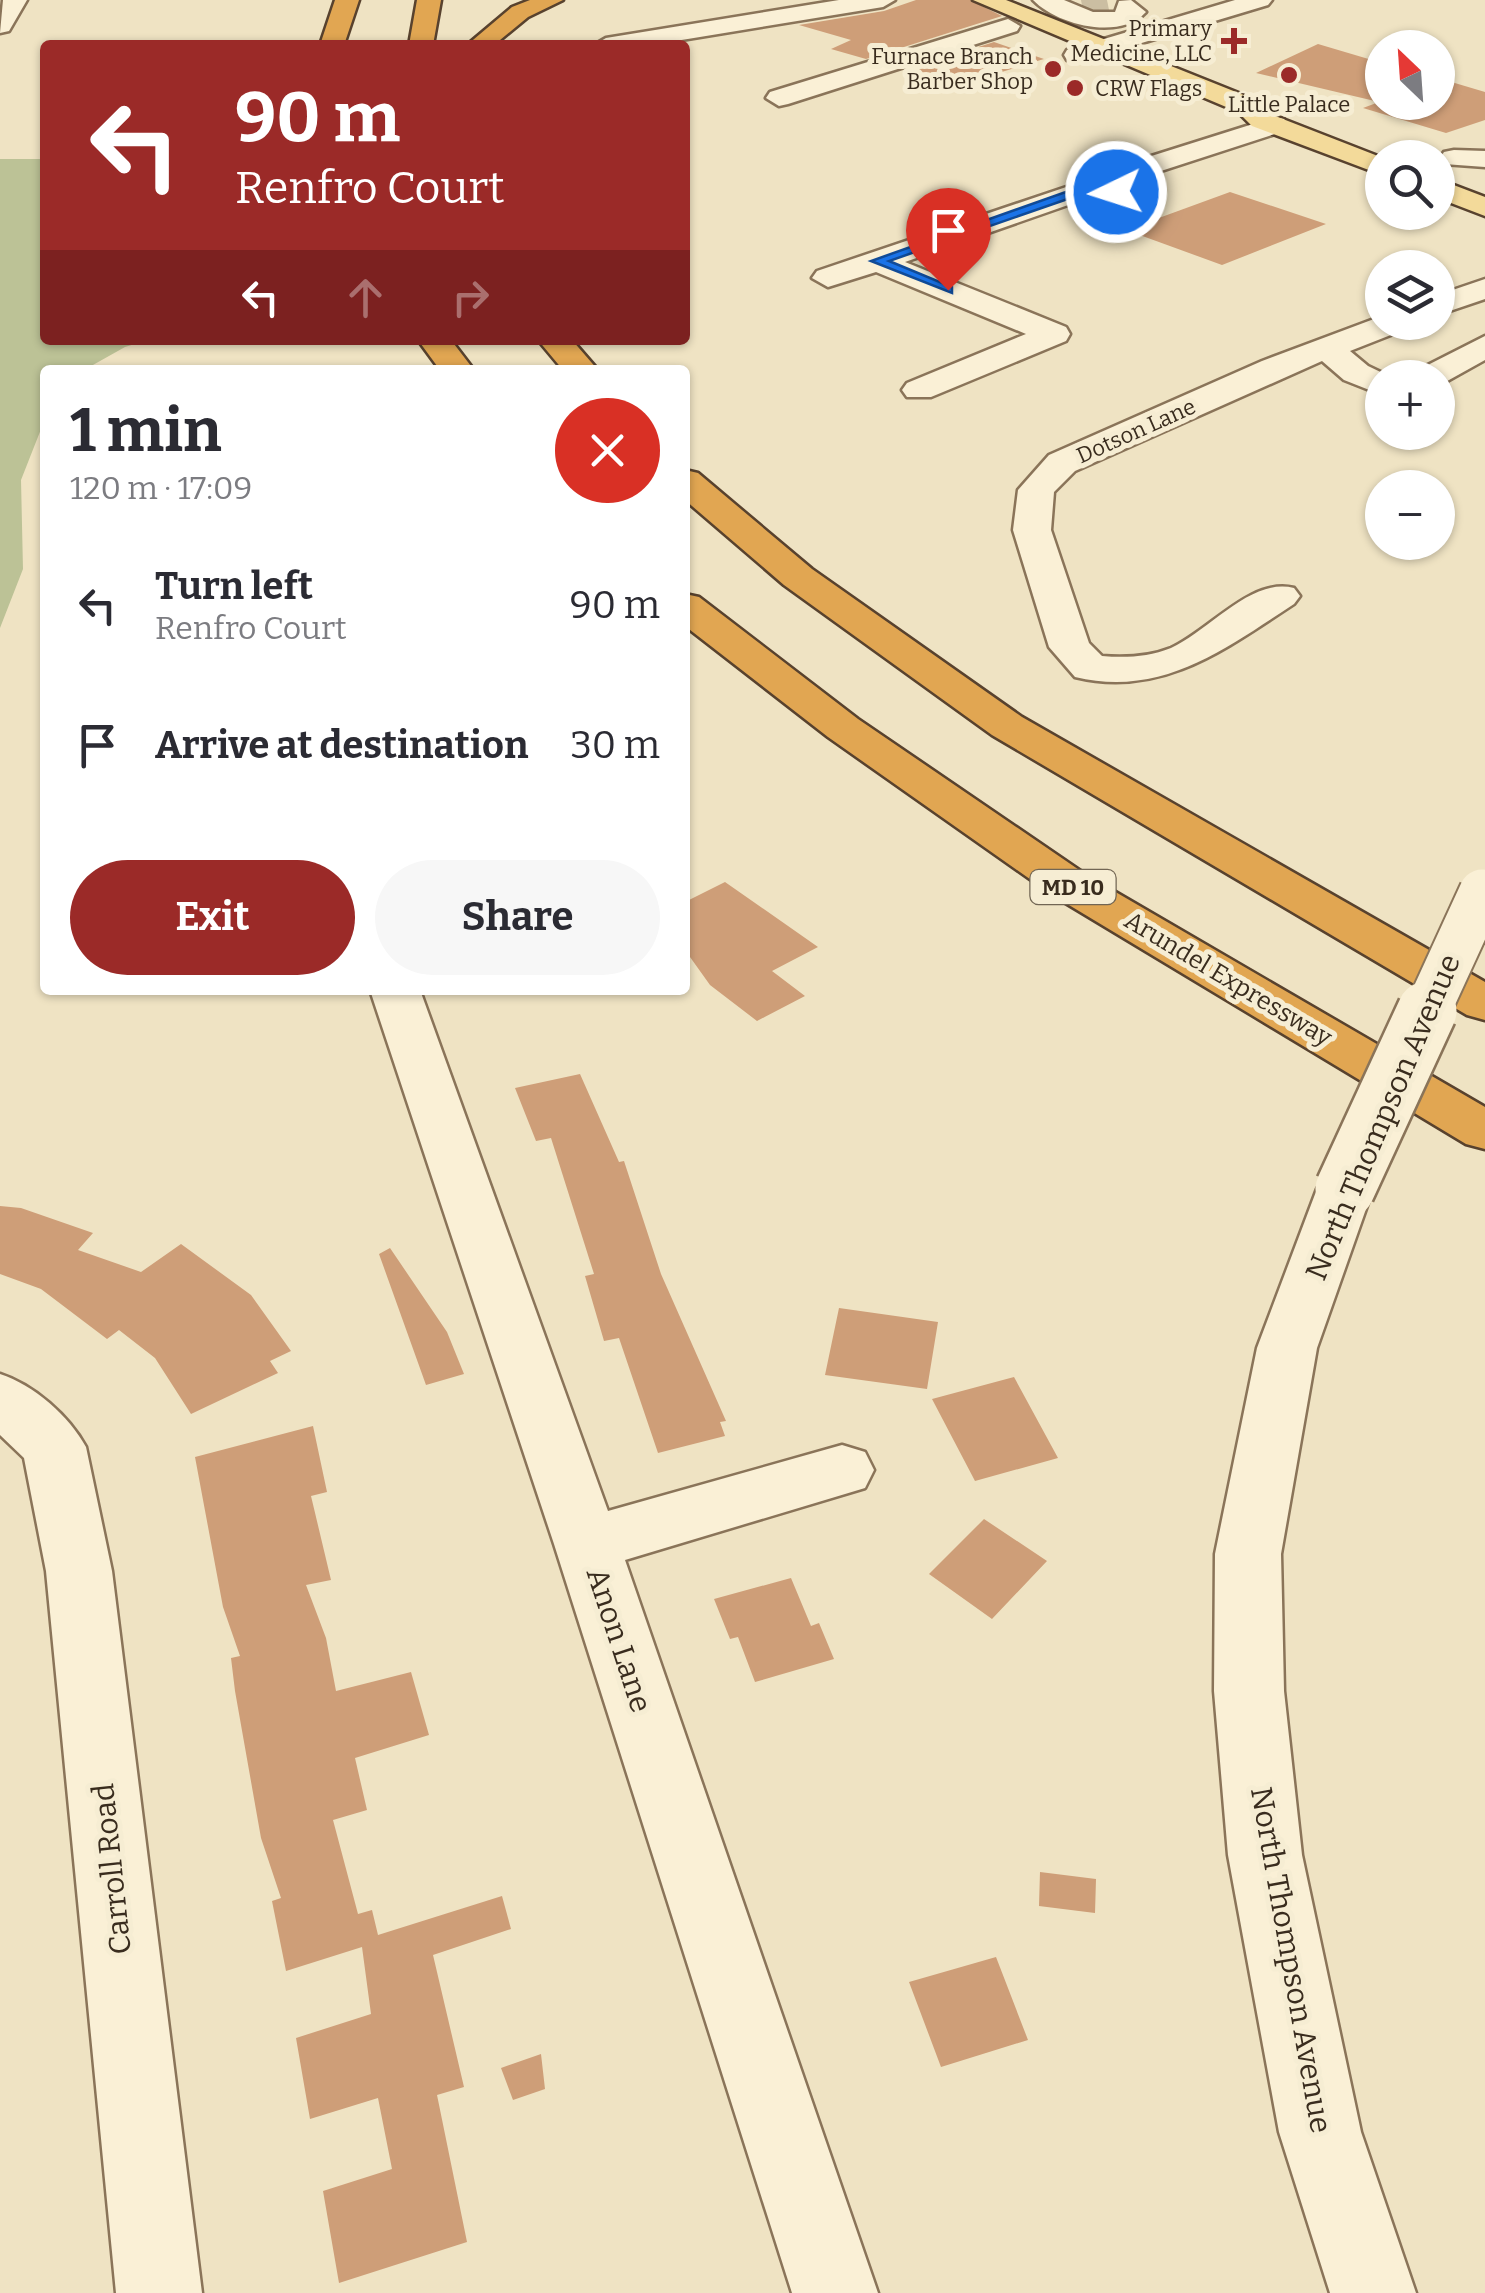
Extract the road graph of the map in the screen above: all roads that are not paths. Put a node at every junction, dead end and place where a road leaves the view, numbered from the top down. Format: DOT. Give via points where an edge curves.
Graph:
graph roads {
  1 [pos="15,0"];
  2 [pos="346,0"];
  3 [pos="429,0"];
  4 [pos="550,0"];
  5 [pos="883,0"];
  6 [pos="1158,0"];
  7 [pos="983,2"];
  8 [pos="1241,2"];
  9 [pos="1088,5"];
  10 [pos="0,26"];
  11 [pos="1008,26"];
  12 [pos="334,40"];
  13 [pos="422,40"];
  14 [pos="484,40"];
  15 [pos="637,40"];
  16 [pos="1103,48"];
  17 [pos="1076,55"];
  18 [pos="780,98"];
  19 [pos="1268,122"];
  20 [pos="1455,158"];
  21 [pos="1485,159"];
  22 [pos="1365,160"];
  23 [pos="1455,195"];
  24 [pos="1485,207"];
  25 [pos="877,261"];
  26 [pos="1484,289"];
  27 [pos="863,294"];
  28 [pos="1455,300"];
  29 [pos="1365,333"];
  30 [pos="969,339"];
  31 [pos="438,345"];
  32 [pos="558,345"];
  33 [pos="1485,346"];
  34 [pos="1327,348"];
  35 [pos="1005,354"];
  36 [pos="1455,363"];
  37 [pos="453,365"];
  38 [pos="576,365"];
  39 [pos="1365,377"];
  40 [pos="920,390"];
  41 [pos="690,485"];
  42 [pos="1280,596"];
  43 [pos="690,610"];
  44 [pos="1483,889"];
  45 [pos="398,995"];
  46 [pos="1485,1004"];
  47 [pos="1485,1131"];
  48 [pos="0,1398"];
  49 [pos="842,1470"];
  50 [pos="587,1544"];
  51 [pos="158,2293"];
  52 [pos="835,2293"];
  53 [pos="1374,2293"];
  1 -- 10 [label="street"];
  2 -- 12 [label="highway"];
  3 -- 13 [label="highway"];
  4 -- 14 [label="highway"];
  5 -- 15 [label="street"];
  6 -- 9 [label="street"];
  7 -- 11 [label="main road"];
  7 -- 16 [label="main road"];
  8 -- 16 [label="street"];
  11 -- 17 [label="main road"];
  11 -- 18 [label="street"];
  16 -- 17 [label="street"];
  16 -- 19 [label="main road" via="1232,93"];
  17 -- 19 [label="main road" via="1222,116"];
  19 -- 22 [label="main road"];
  19 -- 25 [label="street" via="1117,176 1072,179 1081,191"];
  20 -- 21 [label="street"];
  23 -- 24 [label="main road"];
  25 -- 27 [label="street" via="828,278"];
  25 -- 35 [label="street" via="1054,334"];
  26 -- 28 [label="street"];
  29 -- 34 [label="street, Dotson Lane"];
  30 -- 35 [label="street"];
  31 -- 37 [label="highway"];
  32 -- 38 [label="highway"];
  33 -- 36 [label="street"];
  34 -- 39 [label="street"];
  34 -- 42 [label="street, Dotson Lane" via="1062,463 1036,490 1032,530 1070,647 1090,668 1137,671 1186,656"];
  35 -- 40 [label="street"];
  41 -- 46 [label="highway" via="798,577 1007,726"];
  43 -- 47 [label="highway, Arundel Expressway / MD 10" via="843,728 1072,886"];
  44 -- 53 [label="street, North Thompson Avenue, bridge" via="1345,1189 1287,1348 1248,1554 1249,1691 1266,1855 1320,2132"];
  45 -- 50 [label="street, Anon Lane"];
  48 -- 51 [label="street, Carroll Road" via="54,1447 79,1571"];
  49 -- 50 [label="street"];
  50 -- 52 [label="street, Anon Lane"];
}
